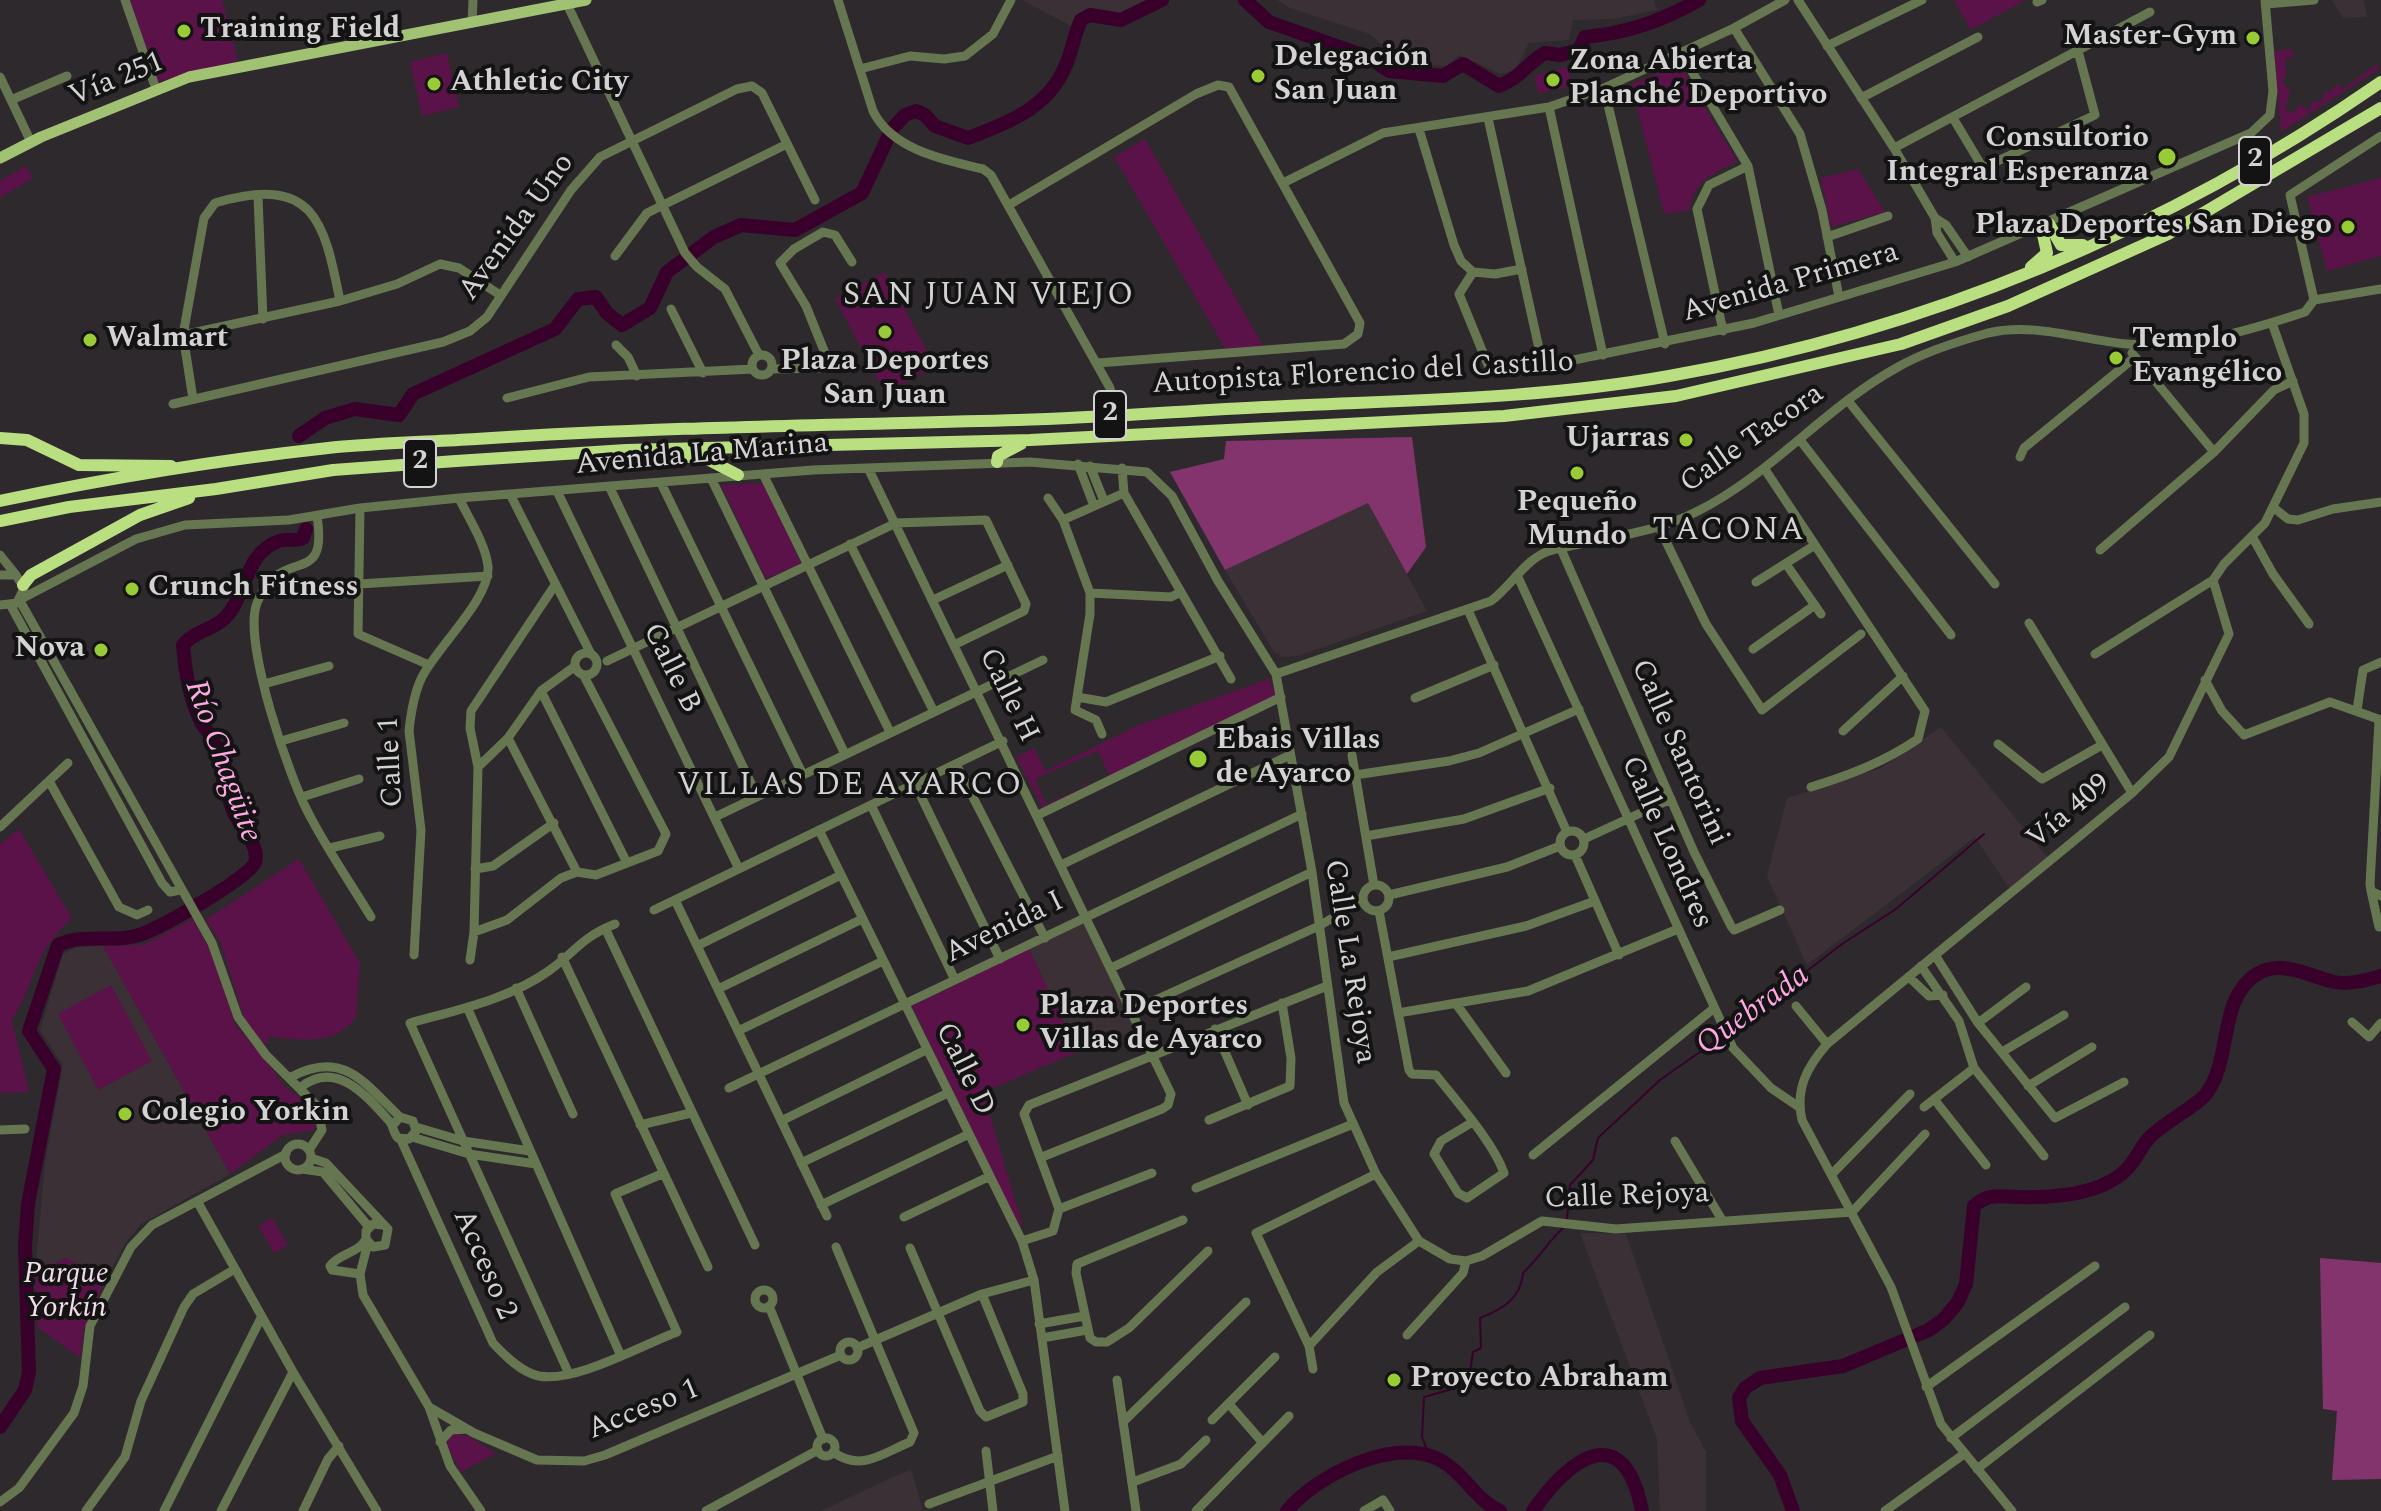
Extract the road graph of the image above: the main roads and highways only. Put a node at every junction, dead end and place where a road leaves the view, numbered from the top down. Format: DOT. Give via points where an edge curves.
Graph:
graph roads {
  1 [pos="586,0"];
  2 [pos="2381,82"];
  3 [pos="2381,108"];
  4 [pos="2381,115"];
  5 [pos="2359,123"];
  6 [pos="0,158"];
  7 [pos="2123,230"];
  8 [pos="2009,281"];
  9 [pos="0,438"];
  10 [pos="1030,440"];
  11 [pos="626,450"];
  12 [pos="997,462"];
  13 [pos="199,468"];
  14 [pos="738,475"];
  15 [pos="216,489"];
  16 [pos="0,501"];
  17 [pos="0,521"];
  18 [pos="16,595"];
  1 -- 6 [label="main road, Vía 251" via="219,70 156,89"];
  2 -- 7 [label="highway, Autopista Florencio del Castillo / 2" via="2287,143"];
  3 -- 5 [label="highway, Autopista Florencio del Castillo / 2"];
  4 -- 5 [label="highway"];
  5 -- 10 [label="highway, Autopista Florencio del Castillo / 2" via="2168,234 2008,306 1901,344 1810,366 1594,408"];
  7 -- 8 [label="highway, Autopista Florencio del Castillo / 2"];
  7 -- 8 [label="highway" via="2072,247 2058,243 2045,225 2044,258"];
  8 -- 13 [label="highway, Autopista Florencio del Castillo / 2" via="1804,346 1673,376 1590,388 1025,420 776,423 528,435 330,448"];
  9 -- 13 [label="highway" via="27,440 79,465"];
  10 -- 11 [label="highway, Autopista Florencio del Castillo / 2"];
  10 -- 12 [label="highway" via="998,456"];
  11 -- 14 [label="highway" via="707,459"];
  11 -- 15 [label="highway, Autopista Florencio del Castillo / 2" via="333,470"];
  13 -- 16 [label="highway, Autopista Florencio del Castillo / 2"];
  15 -- 17 [label="highway, Autopista Florencio del Castillo / 2"];
  15 -- 18 [label="highway" via="140,515 31,575"];
}
